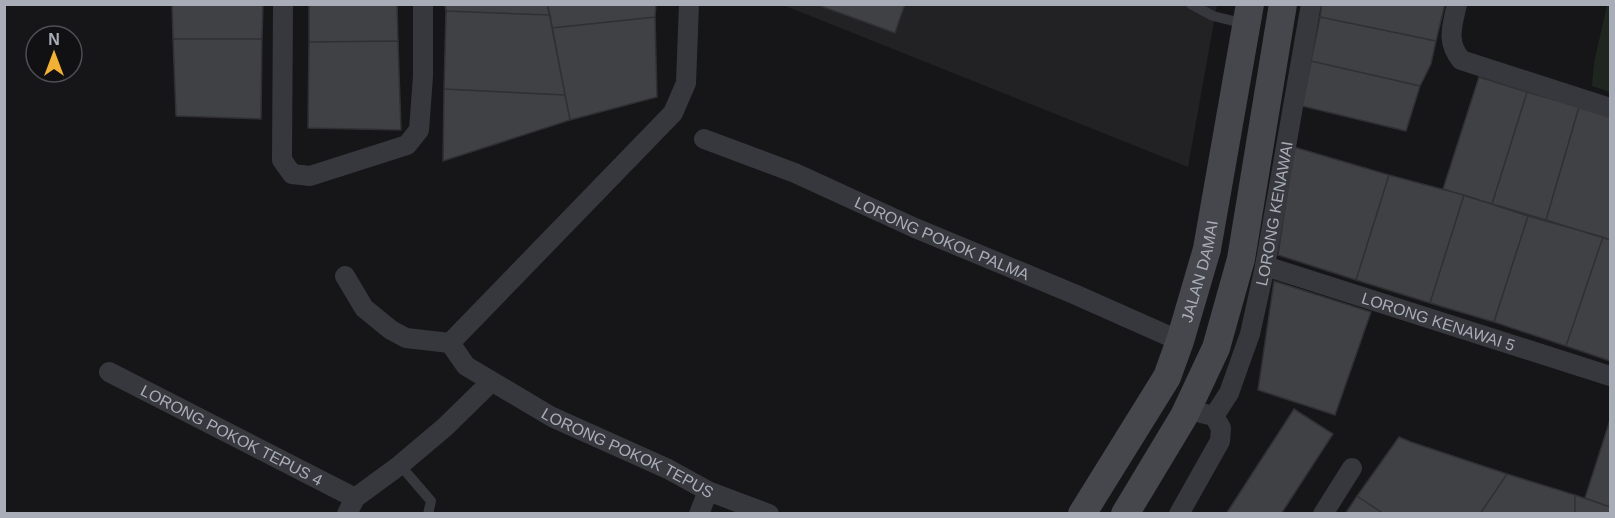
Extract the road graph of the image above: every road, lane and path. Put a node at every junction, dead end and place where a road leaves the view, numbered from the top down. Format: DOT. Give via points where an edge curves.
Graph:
graph roads {
  1 [pos="283,4"];
  2 [pos="423,4"];
  3 [pos="689,4"];
  4 [pos="1191,4"];
  5 [pos="1283,4"];
  6 [pos="1311,4"];
  7 [pos="1457,4"];
  8 [pos="1248,14"];
  9 [pos="1611,108"];
  10 [pos="704,139"];
  11 [pos="1265,267"];
  12 [pos="345,276"];
  13 [pos="1180,341"];
  14 [pos="450,343"];
  15 [pos="109,372"];
  16 [pos="1611,375"];
  17 [pos="491,382"];
  18 [pos="1184,416"];
  19 [pos="1214,416"];
  20 [pos="400,465"];
  21 [pos="1352,468"];
  22 [pos="708,491"];
  23 [pos="351,506"];
  24 [pos="428,513"];
  25 [pos="699,513"];
  26 [pos="769,513"];
  27 [pos="1082,513"];
  28 [pos="1125,513"];
  29 [pos="1179,513"];
  30 [pos="1323,513"];
  1 -- 2 [label="street" via="282,160 292,174 310,176 407,146 419,130"];
  3 -- 14 [label="street" via="686,83 673,113"];
  4 -- 8 [label="lane" via="1213,16"];
  5 -- 18 [label="main road" via="1241,259 1216,348"];
  6 -- 11 [label="street, LORONG KENAWAI"];
  7 -- 9 [label="street" via="1453,49 1461,60"];
  8 -- 13 [label="main road, JALAN DAMAI" via="1207,249"];
  10 -- 13 [label="street, LORONG POKOK PALMA" via="795,173"];
  11 -- 16 [label="street, LORONG KENAWAI 5"];
  11 -- 19 [label="street, LORONG KENAWAI" via="1250,334 1229,393"];
  12 -- 14 [label="street" via="364,308 391,330 406,338"];
  13 -- 27 [label="main road, JALAN DAMAI" via="1167,376"];
  14 -- 17 [label="street, LORONG POKOK TEPUS" via="466,366"];
  15 -- 23 [label="street, LORONG POKOK TEPUS 4"];
  17 -- 20 [label="street"];
  17 -- 22 [label="street, LORONG POKOK TEPUS" via="552,417"];
  18 -- 19 [label="street"];
  18 -- 28 [label="main road"];
  19 -- 29 [label="street" via="1221,428 1220,441"];
  20 -- 23 [label="street"];
  20 -- 24 [label="lane" via="431,501"];
  21 -- 30 [label="street"];
  22 -- 25 [label="street"];
  22 -- 26 [label="street, LORONG POKOK TEPUS"];
}
